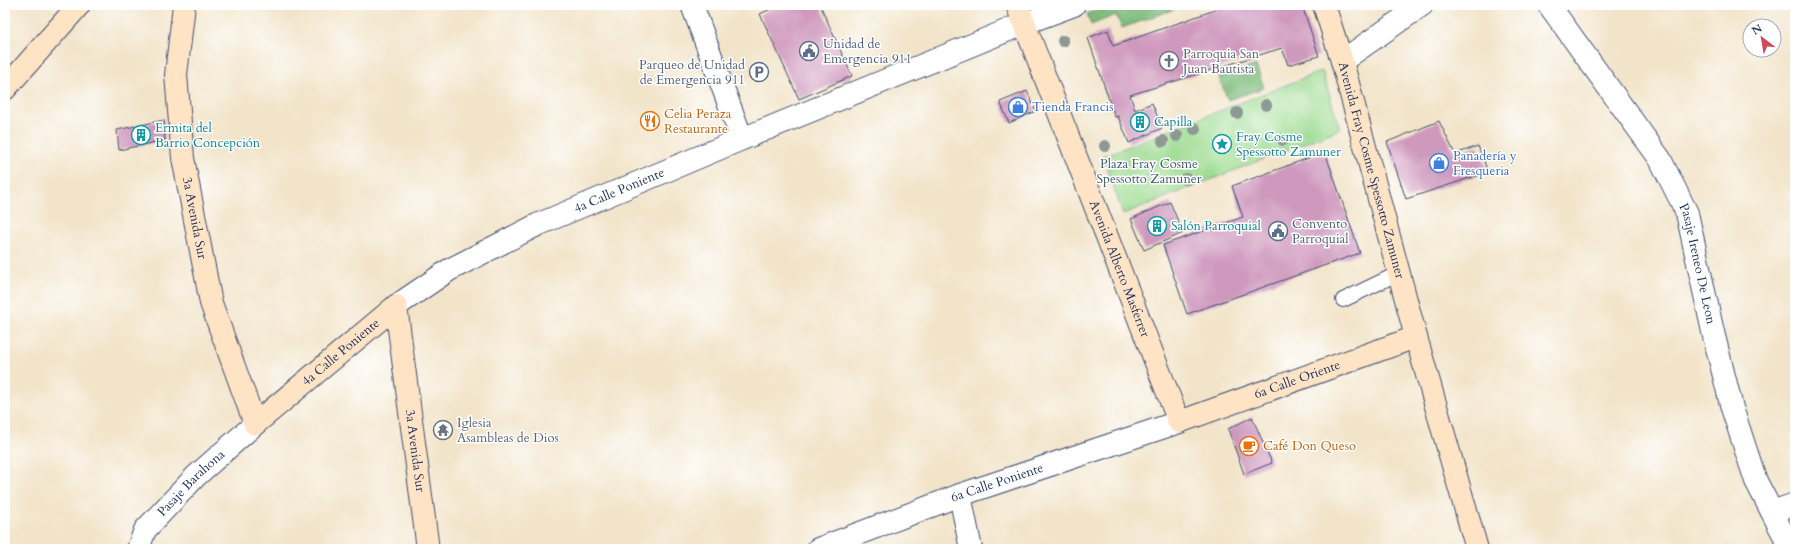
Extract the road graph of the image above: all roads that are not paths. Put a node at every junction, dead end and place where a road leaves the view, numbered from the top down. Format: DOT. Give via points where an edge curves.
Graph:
graph roads {
  1 [pos="78,5"];
  2 [pos="184,5"];
  3 [pos="692,5"];
  4 [pos="1074,5"];
  5 [pos="1324,5"];
  6 [pos="1422,5"];
  7 [pos="1548,5"];
  8 [pos="1020,14"];
  9 [pos="1342,61"];
  10 [pos="5,90"];
  11 [pos="742,139"];
  12 [pos="1399,273"];
  13 [pos="1343,300"];
  14 [pos="396,306"];
  15 [pos="1416,337"];
  16 [pos="1178,422"];
  17 [pos="254,424"];
  18 [pos="960,495"];
  19 [pos="1795,504"];
  20 [pos="1772,512"];
  21 [pos="138,549"];
  22 [pos="428,549"];
  23 [pos="818,549"];
  24 [pos="971,549"];
  25 [pos="1477,549"];
  26 [pos="1791,549"];
  1 -- 10 [label="main road"];
  2 -- 17 [label="main road, 3a Avenida Sur" via="176,75 183,158 211,303"];
  3 -- 11 [label="street"];
  4 -- 8 [label="street, 4a Calle Poniente"];
  5 -- 9 [label="main road, Avenida Fray Cosme Spessotto Zamuner"];
  6 -- 9 [label="street"];
  7 -- 20 [label="street, Pasaje Ireneo De Leon" via="1660,159 1687,213 1732,408 1756,481"];
  8 -- 11 [label="street, 4a Calle Poniente"];
  8 -- 16 [label="main road, Avenida Alberto Masferrer"];
  9 -- 12 [label="main road, Avenida Fray Cosme Spessotto Zamuner"];
  11 -- 14 [label="street, 4a Calle Poniente" via="537,226 449,270"];
  12 -- 13 [label="lane"];
  12 -- 15 [label="main road, Avenida Fray Cosme Spessotto Zamuner"];
  14 -- 17 [label="main road, 4a Calle Poniente"];
  14 -- 22 [label="main road, 3a Avenida Sur"];
  15 -- 16 [label="main road, 6a Calle Oriente"];
  15 -- 25 [label="main road, Avenida Fray Cosme Spessotto Zamuner"];
  16 -- 18 [label="street, 6a Calle Poniente"];
  17 -- 21 [label="street, Pasaje Barahona" via="196,476 145,530"];
  18 -- 23 [label="street, 6a Calle Poniente"];
  18 -- 24 [label="street"];
  19 -- 20 [label="street"];
  20 -- 26 [label="street, Pasaje Ireneo De Leon"];
}
